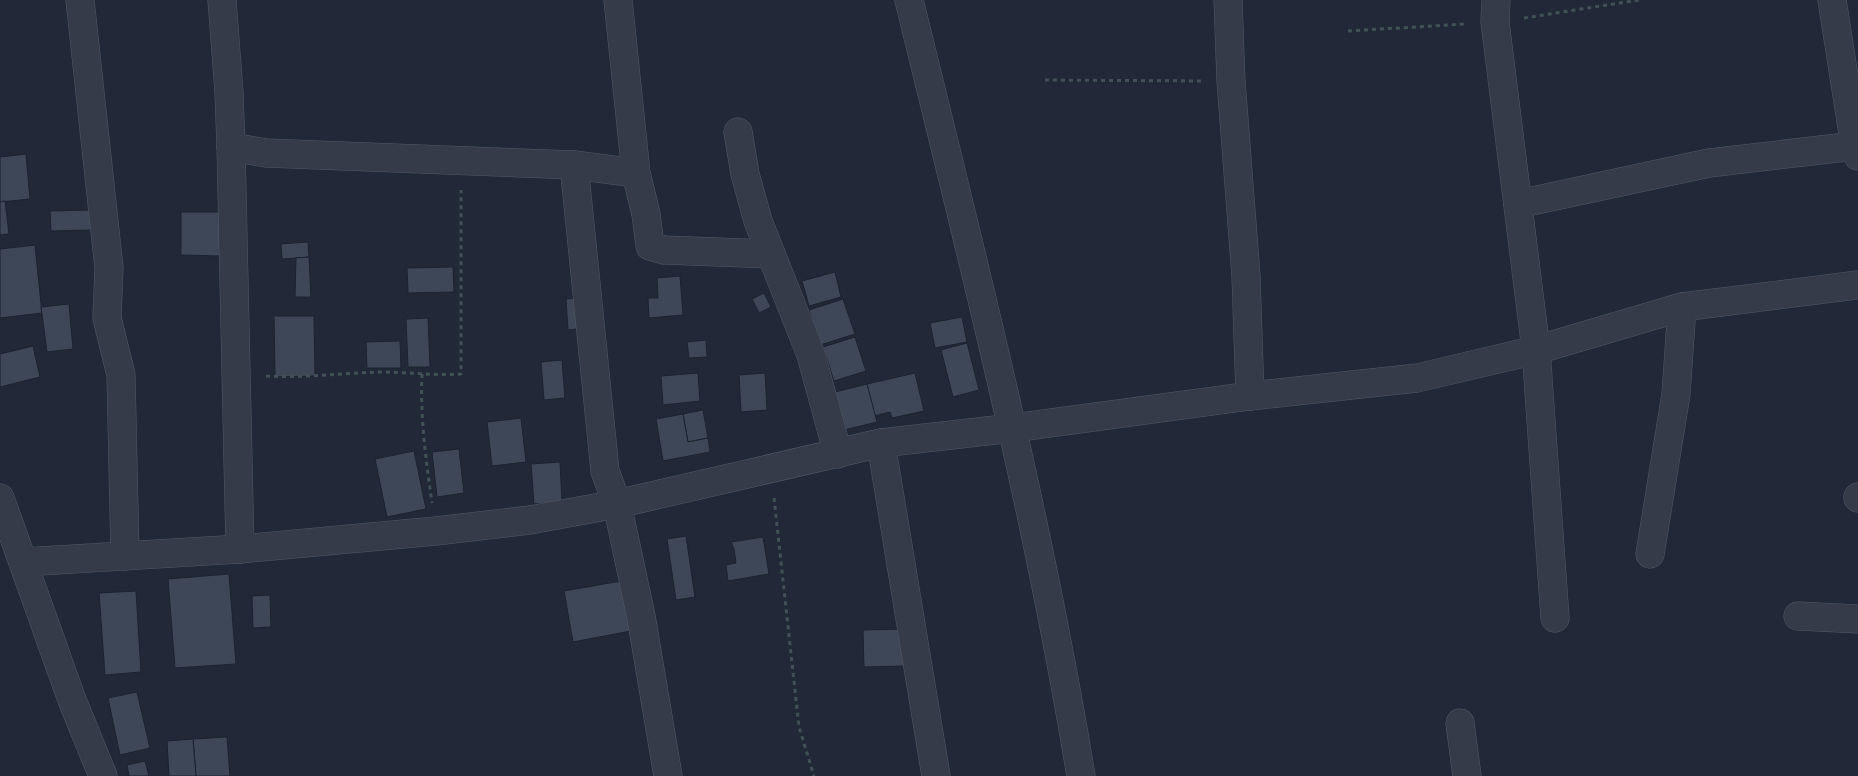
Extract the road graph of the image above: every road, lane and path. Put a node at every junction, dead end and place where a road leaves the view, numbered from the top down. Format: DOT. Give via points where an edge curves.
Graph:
graph roads {
  1 [pos="80,0"];
  2 [pos="222,0"];
  3 [pos="618,0"];
  4 [pos="909,0"];
  5 [pos="1228,0"];
  6 [pos="1496,0"];
  7 [pos="1832,0"];
  8 [pos="1847,25"];
  9 [pos="1046,80"];
  10 [pos="1231,81"];
  11 [pos="738,132"];
  12 [pos="231,148"];
  13 [pos="1857,151"];
  14 [pos="460,160"];
  15 [pos="574,165"];
  16 [pos="636,173"];
  17 [pos="1518,204"];
  18 [pos="771,254"];
  19 [pos="1858,285"];
  20 [pos="1682,307"];
  21 [pos="1536,350"];
  22 [pos="235,374"];
  23 [pos="422,374"];
  24 [pos="1250,396"];
  25 [pos="1013,428"];
  26 [pos="881,443"];
  27 [pos="838,454"];
  28 [pos="770,467"];
  29 [pos="0,498"];
  30 [pos="617,504"];
  31 [pos="436,531"];
  32 [pos="240,549"];
  33 [pos="1650,554"];
  34 [pos="125,556"];
  35 [pos="23,562"];
  36 [pos="1798,616"];
  37 [pos="1555,618"];
  38 [pos="1858,619"];
  39 [pos="1460,723"];
  40 [pos="103,776"];
  41 [pos="668,776"];
  42 [pos="814,776"];
  43 [pos="936,776"];
  44 [pos="1081,776"];
  45 [pos="1467,776"];
  1 -- 34 [label="street" via="109,268 107,318 122,375"];
  2 -- 12 [label="street"];
  3 -- 16 [label="street"];
  4 -- 25 [label="street"];
  5 -- 10 [label="street"];
  6 -- 17 [label="street" via="1495,22"];
  7 -- 8 [label="street"];
  8 -- 13 [label="street"];
  9 -- 10 [label="path"];
  10 -- 24 [label="street" via="1246,276"];
  11 -- 18 [label="street" via="750,194"];
  12 -- 14 [label="street" via="266,153"];
  12 -- 22 [label="street"];
  13 -- 17 [label="street" via="1709,163"];
  14 -- 15 [label="street"];
  14 -- 23 [label="path" via="461,374"];
  15 -- 16 [label="street"];
  15 -- 30 [label="street" via="605,471"];
  16 -- 18 [label="street" via="650,246 664,250"];
  17 -- 21 [label="street"];
  18 -- 27 [label="street" via="811,354"];
  19 -- 20 [label="street"];
  20 -- 21 [label="street"];
  20 -- 33 [label="street" via="1676,394"];
  21 -- 24 [label="street" via="1417,378"];
  21 -- 37 [label="street"];
  22 -- 23 [label="path" via="288,377 348,373"];
  22 -- 32 [label="street"];
  23 -- 31 [label="path" via="424,444"];
  24 -- 25 [label="street"];
  25 -- 26 [label="street"];
  25 -- 44 [label="street"];
  26 -- 27 [label="street"];
  26 -- 43 [label="street"];
  27 -- 28 [label="street"];
  28 -- 30 [label="street"];
  28 -- 42 [label="path" via="800,727"];
  29 -- 35 [label="street"];
  30 -- 31 [label="street" via="530,520"];
  30 -- 41 [label="street" via="641,616"];
  31 -- 32 [label="street"];
  32 -- 34 [label="street"];
  34 -- 35 [label="street"];
  35 -- 40 [label="street"];
  36 -- 38 [label="street"];
  39 -- 45 [label="street"];
}
